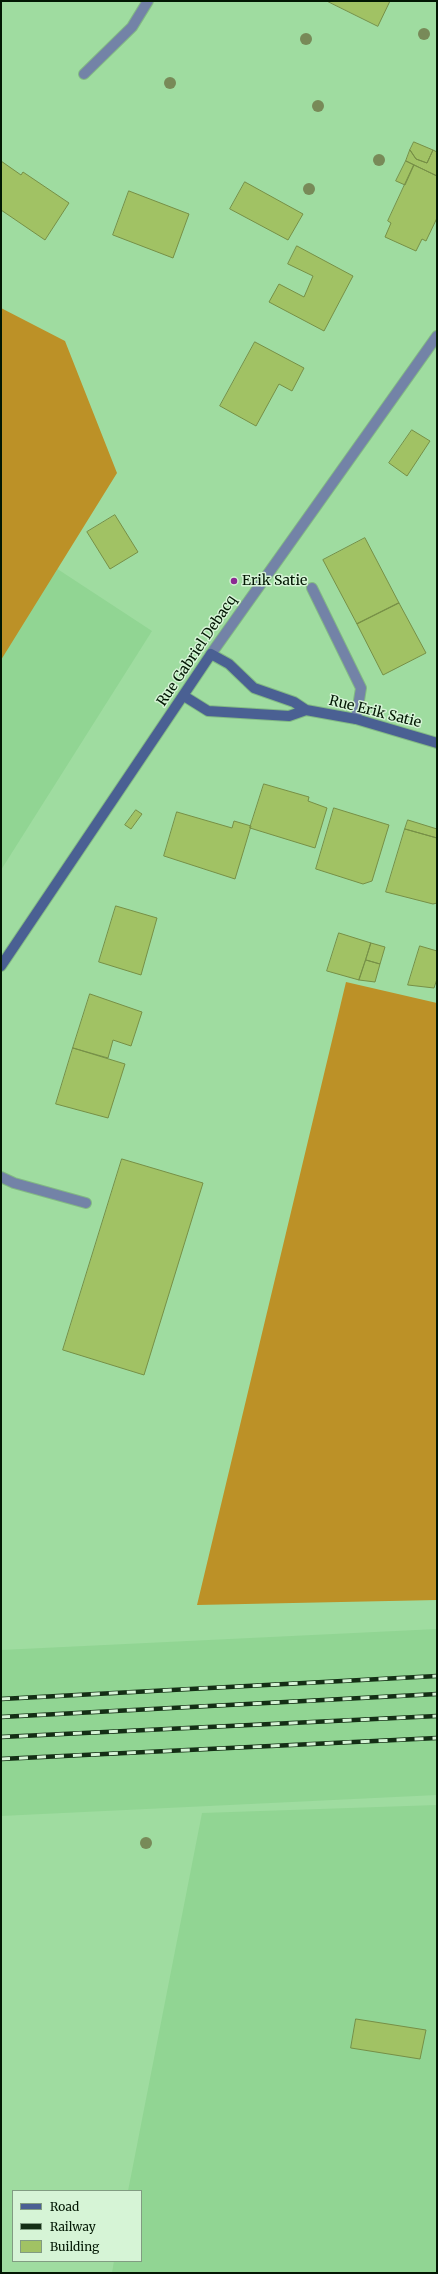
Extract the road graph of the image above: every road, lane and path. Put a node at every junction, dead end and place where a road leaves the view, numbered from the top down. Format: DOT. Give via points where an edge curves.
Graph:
graph roads {
  1 [pos="148,1"];
  2 [pos="84,74"];
  3 [pos="436,339"];
  4 [pos="312,588"];
  5 [pos="211,654"];
  6 [pos="184,696"];
  7 [pos="306,710"];
  8 [pos="356,719"];
  9 [pos="437,743"];
  10 [pos="1,966"];
  11 [pos="1,1177"];
  12 [pos="86,1203"];
  1 -- 2 [label="street" via="132,27"];
  3 -- 5 [label="street, Rue Gabriel Debacq"];
  4 -- 8 [label="street" via="361,688"];
  5 -- 6 [label="street, Rue Gabriel Debacq"];
  5 -- 7 [label="street, Rue Erik Satie" via="229,664 254,688 294,702"];
  6 -- 7 [label="street, Rue Erik Satie" via="208,711 289,716"];
  6 -- 10 [label="street, Rue Gabriel Debacq"];
  7 -- 8 [label="street, Rue Erik Satie"];
  8 -- 9 [label="street, Rue Erik Satie"];
  11 -- 12 [label="street"];
}
